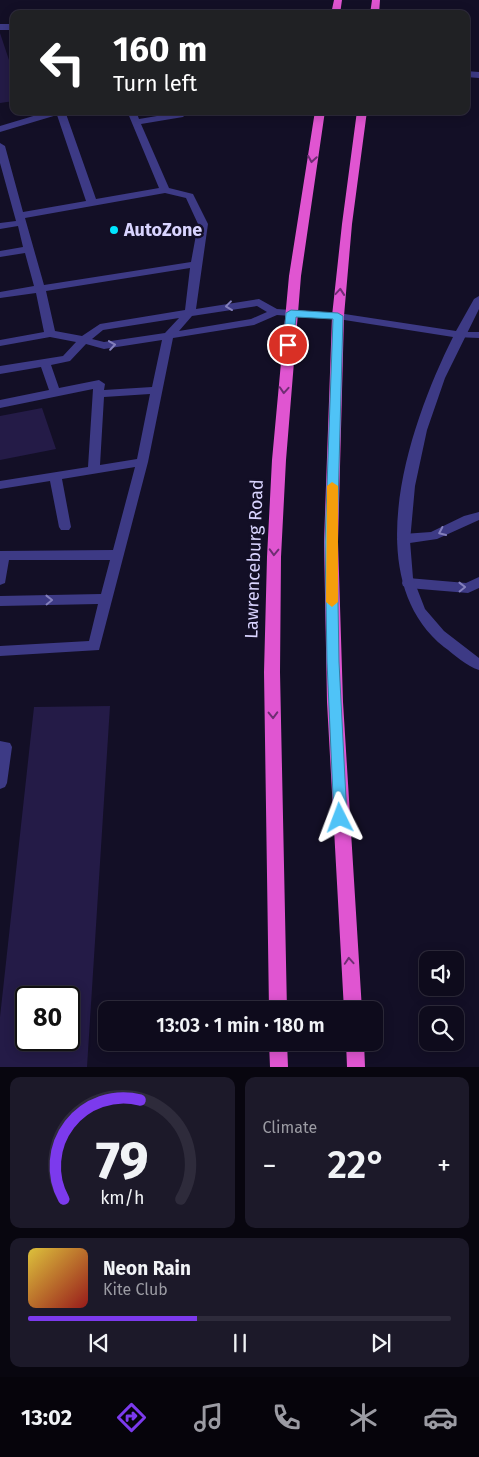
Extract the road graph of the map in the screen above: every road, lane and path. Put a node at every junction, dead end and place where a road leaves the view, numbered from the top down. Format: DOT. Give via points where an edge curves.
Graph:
graph roads {
  1 [pos="47,115"];
  2 [pos="61,115"];
  3 [pos="133,115"];
  4 [pos="180,115"];
  5 [pos="319,115"];
  6 [pos="361,115"];
  7 [pos="136,122"];
  8 [pos="0,129"];
  9 [pos="0,146"];
  10 [pos="2,160"];
  11 [pos="165,190"];
  12 [pos="12,194"];
  13 [pos="0,196"];
  14 [pos="92,203"];
  15 [pos="20,220"];
  16 [pos="0,226"];
  17 [pos="28,249"];
  18 [pos="0,254"];
  19 [pos="196,264"];
  20 [pos="40,288"];
  21 [pos="0,295"];
  22 [pos="479,299"];
  23 [pos="190,312"];
  24 [pos="275,312"];
  25 [pos="291,313"];
  26 [pos="338,316"];
  27 [pos="50,334"];
  28 [pos="459,335"];
  29 [pos="479,335"];
  30 [pos="168,336"];
  31 [pos="84,340"];
  32 [pos="0,343"];
  33 [pos="45,363"];
  34 [pos="0,370"];
  35 [pos="157,390"];
  36 [pos="55,393"];
  37 [pos="98,394"];
  38 [pos="0,404"];
  39 [pos="142,462"];
  40 [pos="94,469"];
  41 [pos="55,476"];
  42 [pos="0,485"];
  43 [pos="479,516"];
  44 [pos="65,527"];
  45 [pos="403,539"];
  46 [pos="2,556"];
  47 [pos="118,556"];
  48 [pos="0,580"];
  49 [pos="479,582"];
  50 [pos="408,583"];
  51 [pos="106,599"];
  52 [pos="0,602"];
  53 [pos="0,651"];
  54 [pos="479,666"];
  55 [pos="0,747"];
  56 [pos="0,783"];
  57 [pos="278,1001"];
  58 [pos="352,1001"];
  59 [pos="278,1051"];
  60 [pos="355,1051"];
  61 [pos="279,1067"];
  62 [pos="356,1067"];
  1 -- 8 [label="street"];
  2 -- 14 [label="street"];
  3 -- 7 [label="street"];
  4 -- 7 [label="street"];
  5 -- 25 [label="highway, Lawrenceburg Road, one-way" via="298,246"];
  26 -- 6 [label="highway, one-way"];
  7 -- 11 [label="street"];
  9 -- 10 [label="street"];
  10 -- 12 [label="street"];
  11 -- 14 [label="street"];
  11 -- 19 [label="street" via="190,196 203,224"];
  12 -- 13 [label="street"];
  12 -- 15 [label="street"];
  14 -- 15 [label="street"];
  15 -- 16 [label="street"];
  15 -- 17 [label="street"];
  17 -- 18 [label="street"];
  17 -- 20 [label="street"];
  19 -- 20 [label="street"];
  19 -- 23 [label="street"];
  20 -- 21 [label="street"];
  20 -- 27 [label="street"];
  22 -- 28 [label="street"];
  24 -- 23 [label="street, one-way" via="258,302"];
  23 -- 30 [label="street"];
  23 -- 31 [label="street" via="100,327"];
  24 -- 25 [label="street"];
  24 -- 30 [label="street" via="254,322"];
  25 -- 26 [label="street"];
  25 -- 57 [label="highway, Lawrenceburg Road, one-way" via="274,557 272,672"];
  26 -- 28 [label="street"];
  58 -- 26 [label="highway, one-way" via="332,643 331,542"];
  27 -- 31 [label="street"];
  27 -- 32 [label="street"];
  28 -- 29 [label="street"];
  28 -- 45 [label="street" via="427,407 413,453"];
  31 -- 30 [label="street, one-way" via="104,346"];
  30 -- 35 [label="street"];
  31 -- 33 [label="street" via="66,360"];
  33 -- 34 [label="street"];
  33 -- 36 [label="street"];
  35 -- 37 [label="street"];
  35 -- 39 [label="street"];
  36 -- 37 [label="street" via="99,384"];
  36 -- 38 [label="street"];
  37 -- 40 [label="street"];
  39 -- 40 [label="street"];
  39 -- 47 [label="street"];
  40 -- 41 [label="street"];
  41 -- 42 [label="street"];
  41 -- 44 [label="street"];
  43 -- 45 [label="street, one-way" via="434,536"];
  45 -- 50 [label="street"];
  46 -- 47 [label="street"];
  46 -- 48 [label="street"];
  47 -- 51 [label="street"];
  50 -- 49 [label="street, one-way" via="468,588"];
  50 -- 54 [label="street" via="420,613 445,639"];
  52 -- 51 [label="street, one-way"];
  51 -- 53 [label="street" via="94,646"];
  55 -- 56 [label="street" via="5,747"];
  59 -- 61 [label="highway"];
  60 -- 62 [label="highway"];
}
